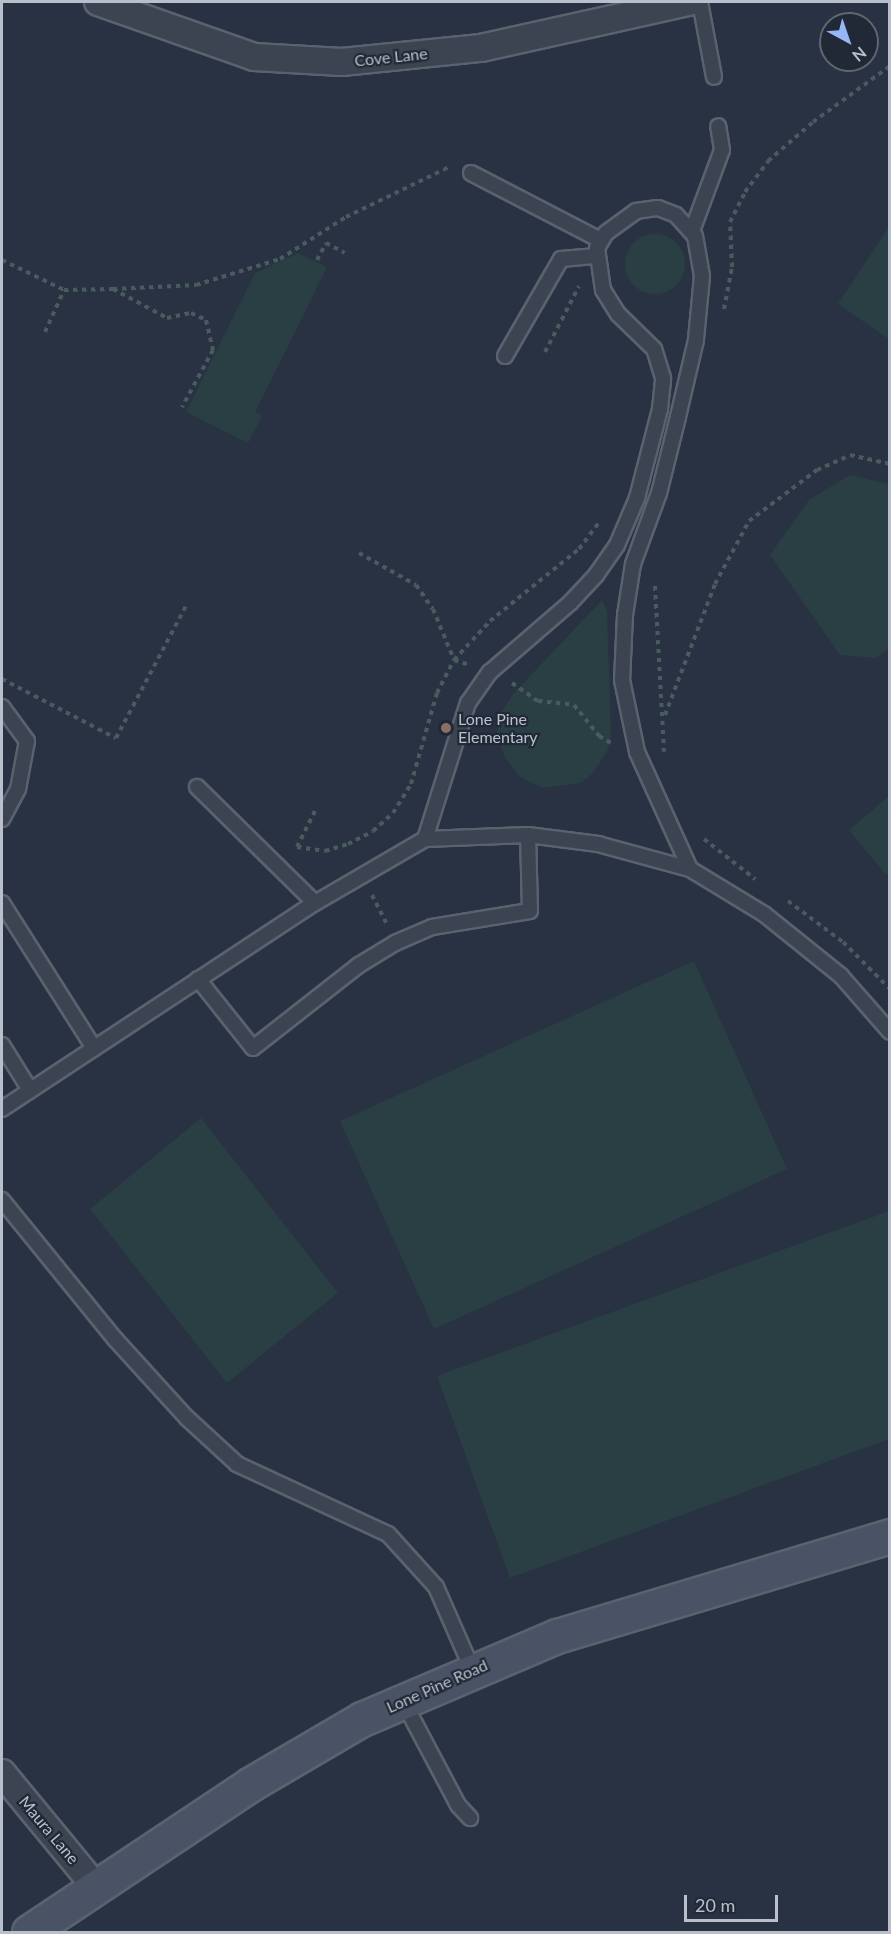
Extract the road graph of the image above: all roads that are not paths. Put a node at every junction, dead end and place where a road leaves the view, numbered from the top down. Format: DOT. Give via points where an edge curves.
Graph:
graph roads {
  1 [pos="98,2"];
  2 [pos="689,2"];
  3 [pos="700,2"];
  4 [pos="714,77"];
  5 [pos="718,126"];
  6 [pos="471,173"];
  7 [pos="692,231"];
  8 [pos="600,240"];
  9 [pos="597,256"];
  10 [pos="505,356"];
  11 [pos="2,707"];
  12 [pos="197,787"];
  13 [pos="2,819"];
  14 [pos="528,835"];
  15 [pos="425,839"];
  16 [pos="690,868"];
  17 [pos="2,903"];
  18 [pos="315,903"];
  19 [pos="198,979"];
  20 [pos="890,1032"];
  21 [pos="2,1044"];
  22 [pos="94,1048"];
  23 [pos="30,1090"];
  24 [pos="2,1109"];
  25 [pos="2,1200"];
  26 [pos="890,1536"];
  27 [pos="472,1669"];
  28 [pos="403,1701"];
  29 [pos="2,1773"];
  30 [pos="470,1818"];
  31 [pos="96,1887"];
  32 [pos="29,1932"];
  1 -- 2 [label="street, Cove Lane" via="254,57 342,62 481,48"];
  3 -- 4 [label="lane"];
  5 -- 7 [label="lane" via="722,150"];
  6 -- 8 [label="lane"];
  7 -- 8 [label="lane" via="676,215 658,208 636,211"];
  7 -- 16 [label="lane" via="700,249 702,276 696,340 659,493 633,564 625,615 622,680 637,752"];
  8 -- 9 [label="lane"];
  9 -- 10 [label="lane" via="561,259"];
  9 -- 15 [label="lane" via="603,290 618,314 654,349 663,378 660,409 637,498 617,545 596,575 570,603 490,672 468,703"];
  11 -- 13 [label="lane" via="27,741 18,789"];
  12 -- 18 [label="lane"];
  14 -- 15 [label="lane"];
  14 -- 16 [label="lane" via="598,844"];
  14 -- 19 [label="lane" via="530,911 432,927 394,943 350,971 252,1048"];
  15 -- 18 [label="lane"];
  16 -- 20 [label="lane" via="764,914 833,969"];
  17 -- 22 [label="lane"];
  18 -- 19 [label="lane"];
  19 -- 22 [label="lane"];
  21 -- 23 [label="lane"];
  22 -- 23 [label="lane"];
  23 -- 24 [label="lane"];
  25 -- 27 [label="lane" via="123,1348 187,1418 237,1464 387,1534 436,1587"];
  26 -- 27 [label="street, Lone Pine Road" via="557,1636"];
  27 -- 28 [label="street, Lone Pine Road"];
  28 -- 30 [label="lane" via="458,1805"];
  28 -- 31 [label="street, Lone Pine Road" via="362,1719 251,1784"];
  29 -- 31 [label="street, Maura Lane"];
  31 -- 32 [label="street, Lone Pine Road"];
}
